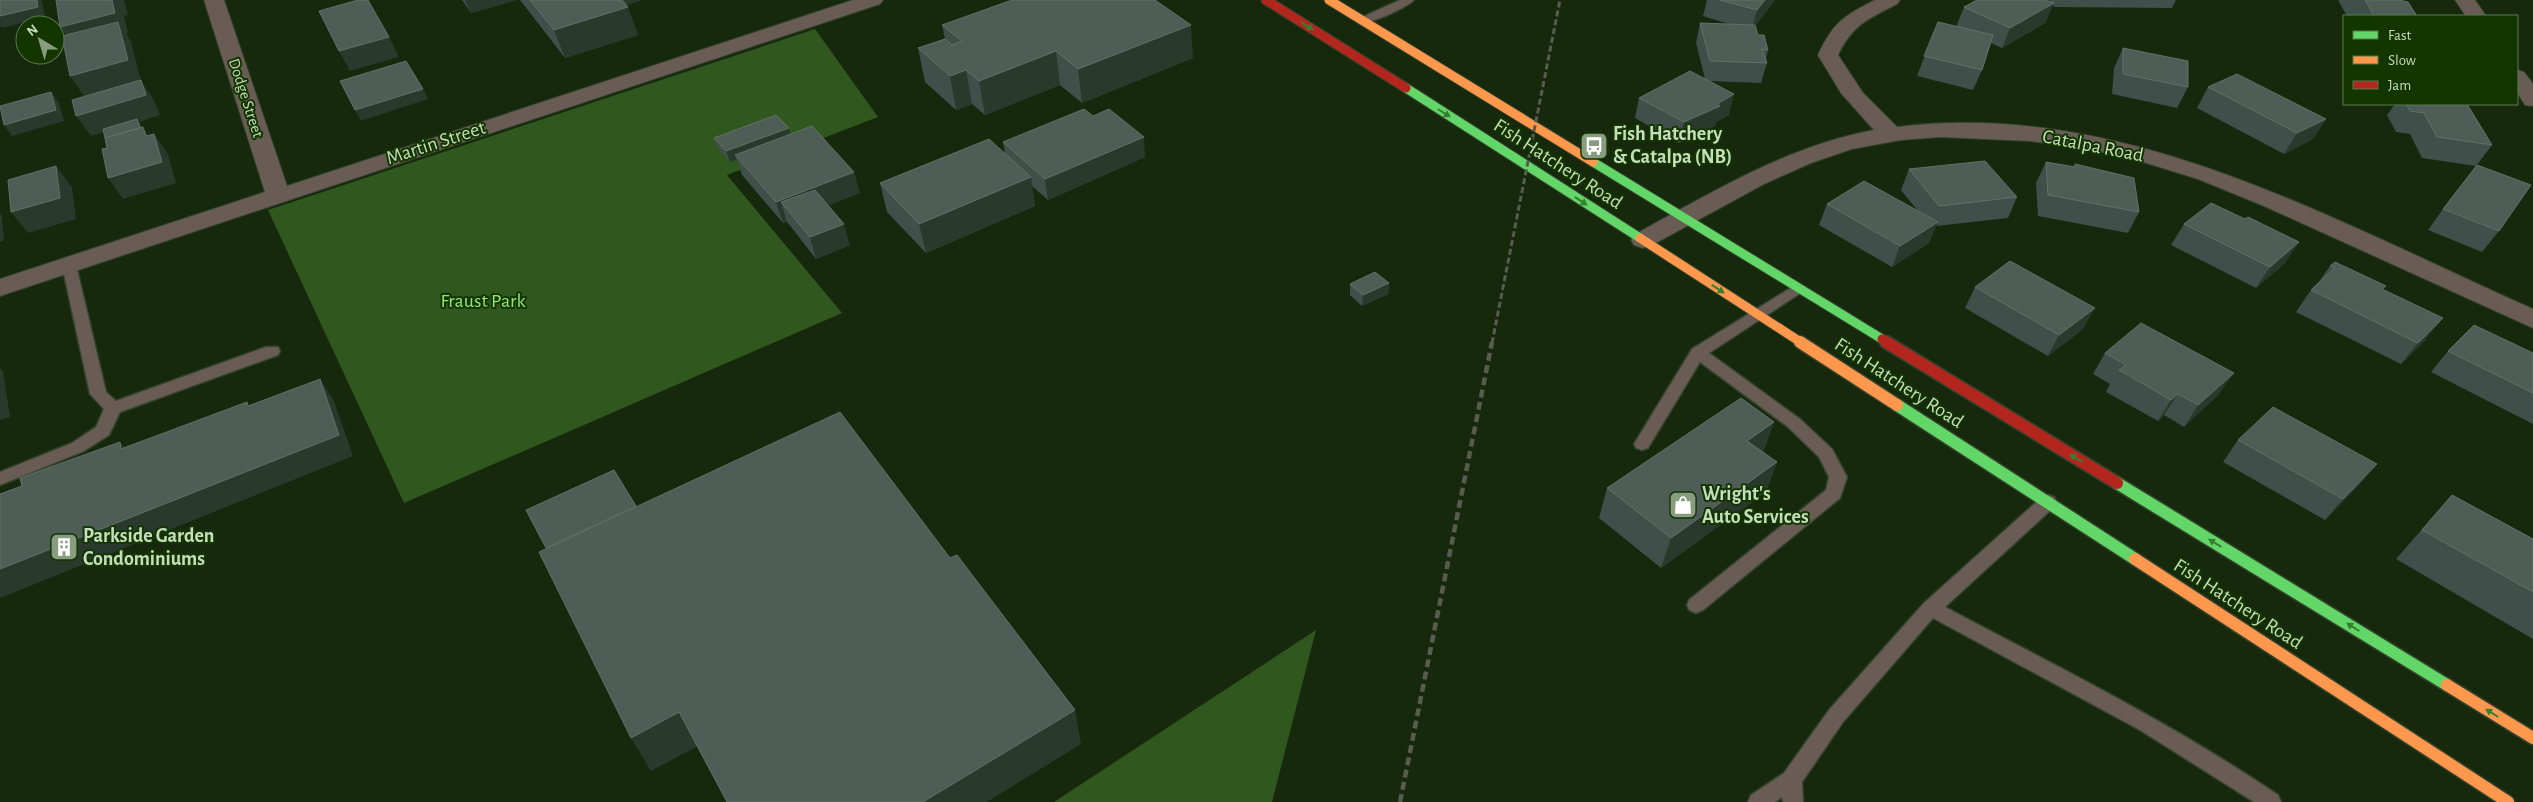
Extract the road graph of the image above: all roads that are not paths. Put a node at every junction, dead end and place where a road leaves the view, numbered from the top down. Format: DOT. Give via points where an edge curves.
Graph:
graph roads {
  1 [pos="214,0"];
  2 [pos="873,0"];
  3 [pos="1266,0"];
  4 [pos="1329,0"];
  5 [pos="1408,0"];
  6 [pos="1890,0"];
  7 [pos="2465,0"];
  8 [pos="2475,15"];
  9 [pos="1362,20"];
  10 [pos="2518,78"];
  11 [pos="2533,100"];
  12 [pos="1891,134"];
  13 [pos="278,195"];
  14 [pos="1683,219"];
  15 [pos="1643,240"];
  16 [pos="69,265"];
  17 [pos="0,288"];
  18 [pos="1798,289"];
  19 [pos="1757,314"];
  20 [pos="2533,319"];
  21 [pos="272,351"];
  22 [pos="1698,353"];
  23 [pos="113,408"];
  24 [pos="1642,444"];
  25 [pos="0,479"];
  26 [pos="2048,502"];
  27 [pos="1696,605"];
  28 [pos="1931,608"];
  29 [pos="2533,738"];
  30 [pos="1791,780"];
  31 [pos="1758,802"];
  32 [pos="1792,802"];
  33 [pos="2271,802"];
  34 [pos="2508,802"];
  1 -- 13 [label="street, Dodge Street"];
  2 -- 13 [label="street, Martin Street"];
  3 -- 15 [label="main road, Fish Hatchery Road, one-way"];
  4 -- 9 [label="main road, Fish Hatchery Road"];
  5 -- 9 [label="lane"];
  6 -- 12 [label="street" via="1860,15 1839,32 1828,55 1858,103"];
  7 -- 8 [label="street"];
  9 -- 14 [label="main road, Fish Hatchery Road"];
  10 -- 11 [label="street"];
  12 -- 14 [label="street, Catalpa Road" via="1828,149 1779,168"];
  12 -- 20 [label="street, Catalpa Road" via="1940,130 2015,132 2099,144 2182,166 2269,199"];
  13 -- 16 [label="street, Martin Street"];
  14 -- 15 [label="street, Catalpa Road"];
  14 -- 18 [label="main road, Fish Hatchery Road"];
  15 -- 19 [label="main road, Fish Hatchery Road, one-way"];
  16 -- 17 [label="street, Martin Street"];
  16 -- 23 [label="lane" via="98,394"];
  18 -- 19 [label="lane"];
  29 -- 18 [label="main road, Fish Hatchery Road, one-way"];
  19 -- 22 [label="lane"];
  19 -- 26 [label="main road, Fish Hatchery Road"];
  21 -- 23 [label="lane"];
  22 -- 24 [label="lane"];
  22 -- 27 [label="lane" via="1794,423 1826,453 1838,477 1834,493"];
  23 -- 25 [label="lane" via="103,431 78,447"];
  26 -- 28 [label="lane"];
  26 -- 34 [label="main road, Fish Hatchery Road"];
  28 -- 30 [label="lane" via="1836,716"];
  28 -- 33 [label="lane" via="2136,718 2230,773"];
  30 -- 31 [label="lane"];
  30 -- 32 [label="lane"];
}
